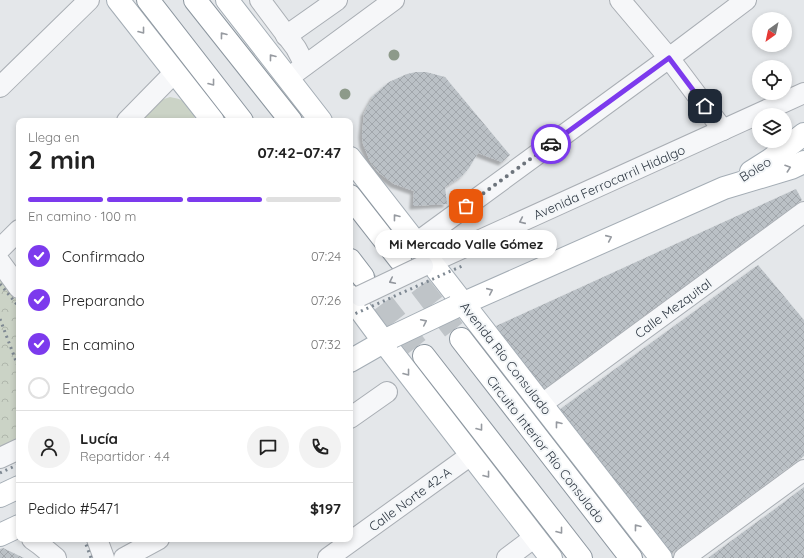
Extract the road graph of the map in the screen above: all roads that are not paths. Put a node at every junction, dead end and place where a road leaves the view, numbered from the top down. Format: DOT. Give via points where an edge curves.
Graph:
graph roads {
  1 [pos="89,0"];
  2 [pos="118,0"];
  3 [pos="148,0"];
  4 [pos="195,0"];
  5 [pos="227,0"];
  6 [pos="260,0"];
  7 [pos="337,0"];
  8 [pos="394,0"];
  9 [pos="620,0"];
  10 [pos="735,3"];
  11 [pos="286,36"];
  12 [pos="669,58"];
  13 [pos="305,65"];
  14 [pos="175,72"];
  15 [pos="288,78"];
  16 [pos="0,87"];
  17 [pos="804,93"];
  18 [pos="130,118"];
  19 [pos="211,118"];
  20 [pos="240,118"];
  21 [pos="289,118"];
  22 [pos="319,118"];
  23 [pos="723,130"];
  24 [pos="804,134"];
  25 [pos="353,162"];
  26 [pos="804,162"];
  27 [pos="724,188"];
  28 [pos="353,200"];
  29 [pos="804,212"];
  30 [pos="16,233"];
  31 [pos="416,243"];
  32 [pos="0,249"];
  33 [pos="400,260"];
  34 [pos="0,262"];
  35 [pos="427,264"];
  36 [pos="16,280"];
  37 [pos="353,280"];
  38 [pos="355,294"];
  39 [pos="459,305"];
  40 [pos="461,339"];
  41 [pos="388,340"];
  42 [pos="353,350"];
  43 [pos="424,356"];
  44 [pos="353,359"];
  45 [pos="387,392"];
  46 [pos="542,404"];
  47 [pos="353,416"];
  48 [pos="16,450"];
  49 [pos="471,455"];
  50 [pos="0,458"];
  51 [pos="804,470"];
  52 [pos="16,488"];
  53 [pos="0,496"];
  54 [pos="535,537"];
  55 [pos="353,540"];
  56 [pos="36,542"];
  57 [pos="98,542"];
  58 [pos="153,542"];
  59 [pos="350,542"];
  60 [pos="56,558"];
  61 [pos="104,558"];
  62 [pos="124,558"];
  63 [pos="328,558"];
  64 [pos="507,558"];
  65 [pos="551,558"];
  66 [pos="581,558"];
  67 [pos="631,558"];
  68 [pos="661,558"];
  69 [pos="684,558"];
  1 -- 16 [label="street"];
  2 -- 14 [label="main road, one-way"];
  3 -- 20 [label="main road, one-way"];
  21 -- 4 [label="main road, one-way"];
  15 -- 5 [label="main road, one-way"];
  6 -- 11 [label="street"];
  7 -- 11 [label="street"];
  8 -- 13 [label="street"];
  9 -- 12 [label="street"];
  10 -- 12 [label="street"];
  11 -- 13 [label="street"];
  12 -- 23 [label="street"];
  12 -- 31 [label="street"];
  13 -- 15 [label="street"];
  14 -- 18 [label="street"];
  14 -- 19 [label="main road"];
  15 -- 22 [label="main road"];
  17 -- 23 [label="street, Avenida Ferrocarril Hidalgo"];
  23 -- 35 [label="street, Avenida Ferrocarril Hidalgo, one-way"];
  24 -- 27 [label="main road, Boleo" via="770,160"];
  31 -- 25 [label="main road, Avenida Río Consulado, one-way"];
  27 -- 26 [label="main road, one-way"];
  39 -- 27 [label="main road, one-way"];
  28 -- 33 [label="main road"];
  29 -- 46 [label="street, Calle Mezquital"];
  30 -- 32 [label="street"];
  31 -- 35 [label="main road, Avenida Río Consulado"];
  34 -- 36 [label="street"];
  35 -- 38 [label="street, Avenida Ferrocarril Hidalgo, one-way, bridge"];
  35 -- 39 [label="main road, Avenida Río Consulado"];
  37 -- 38 [label="main road"];
  38 -- 41 [label="main road"];
  41 -- 39 [label="main road, one-way, bridge"];
  39 -- 46 [label="main road, Avenida Río Consulado"];
  40 -- 67 [label="main road, Circuito Interior Río Consulado"];
  41 -- 42 [label="main road"];
  41 -- 44 [label="main road"];
  41 -- 49 [label="main road, one-way"];
  43 -- 66 [label="main road, one-way"];
  45 -- 47 [label="street"];
  68 -- 46 [label="main road, Avenida Río Consulado, one-way"];
  48 -- 50 [label="street"];
  49 -- 54 [label="main road, one-way"];
  49 -- 55 [label="street, Calle Norte 42-A"];
  51 -- 69 [label="street"];
  52 -- 53 [label="main road"];
  54 -- 64 [label="street"];
  54 -- 65 [label="main road"];
  56 -- 60 [label="street"];
  57 -- 61 [label="street"];
  58 -- 62 [label="street"];
  59 -- 63 [label="street, Calle Norte 42-A"];
}
